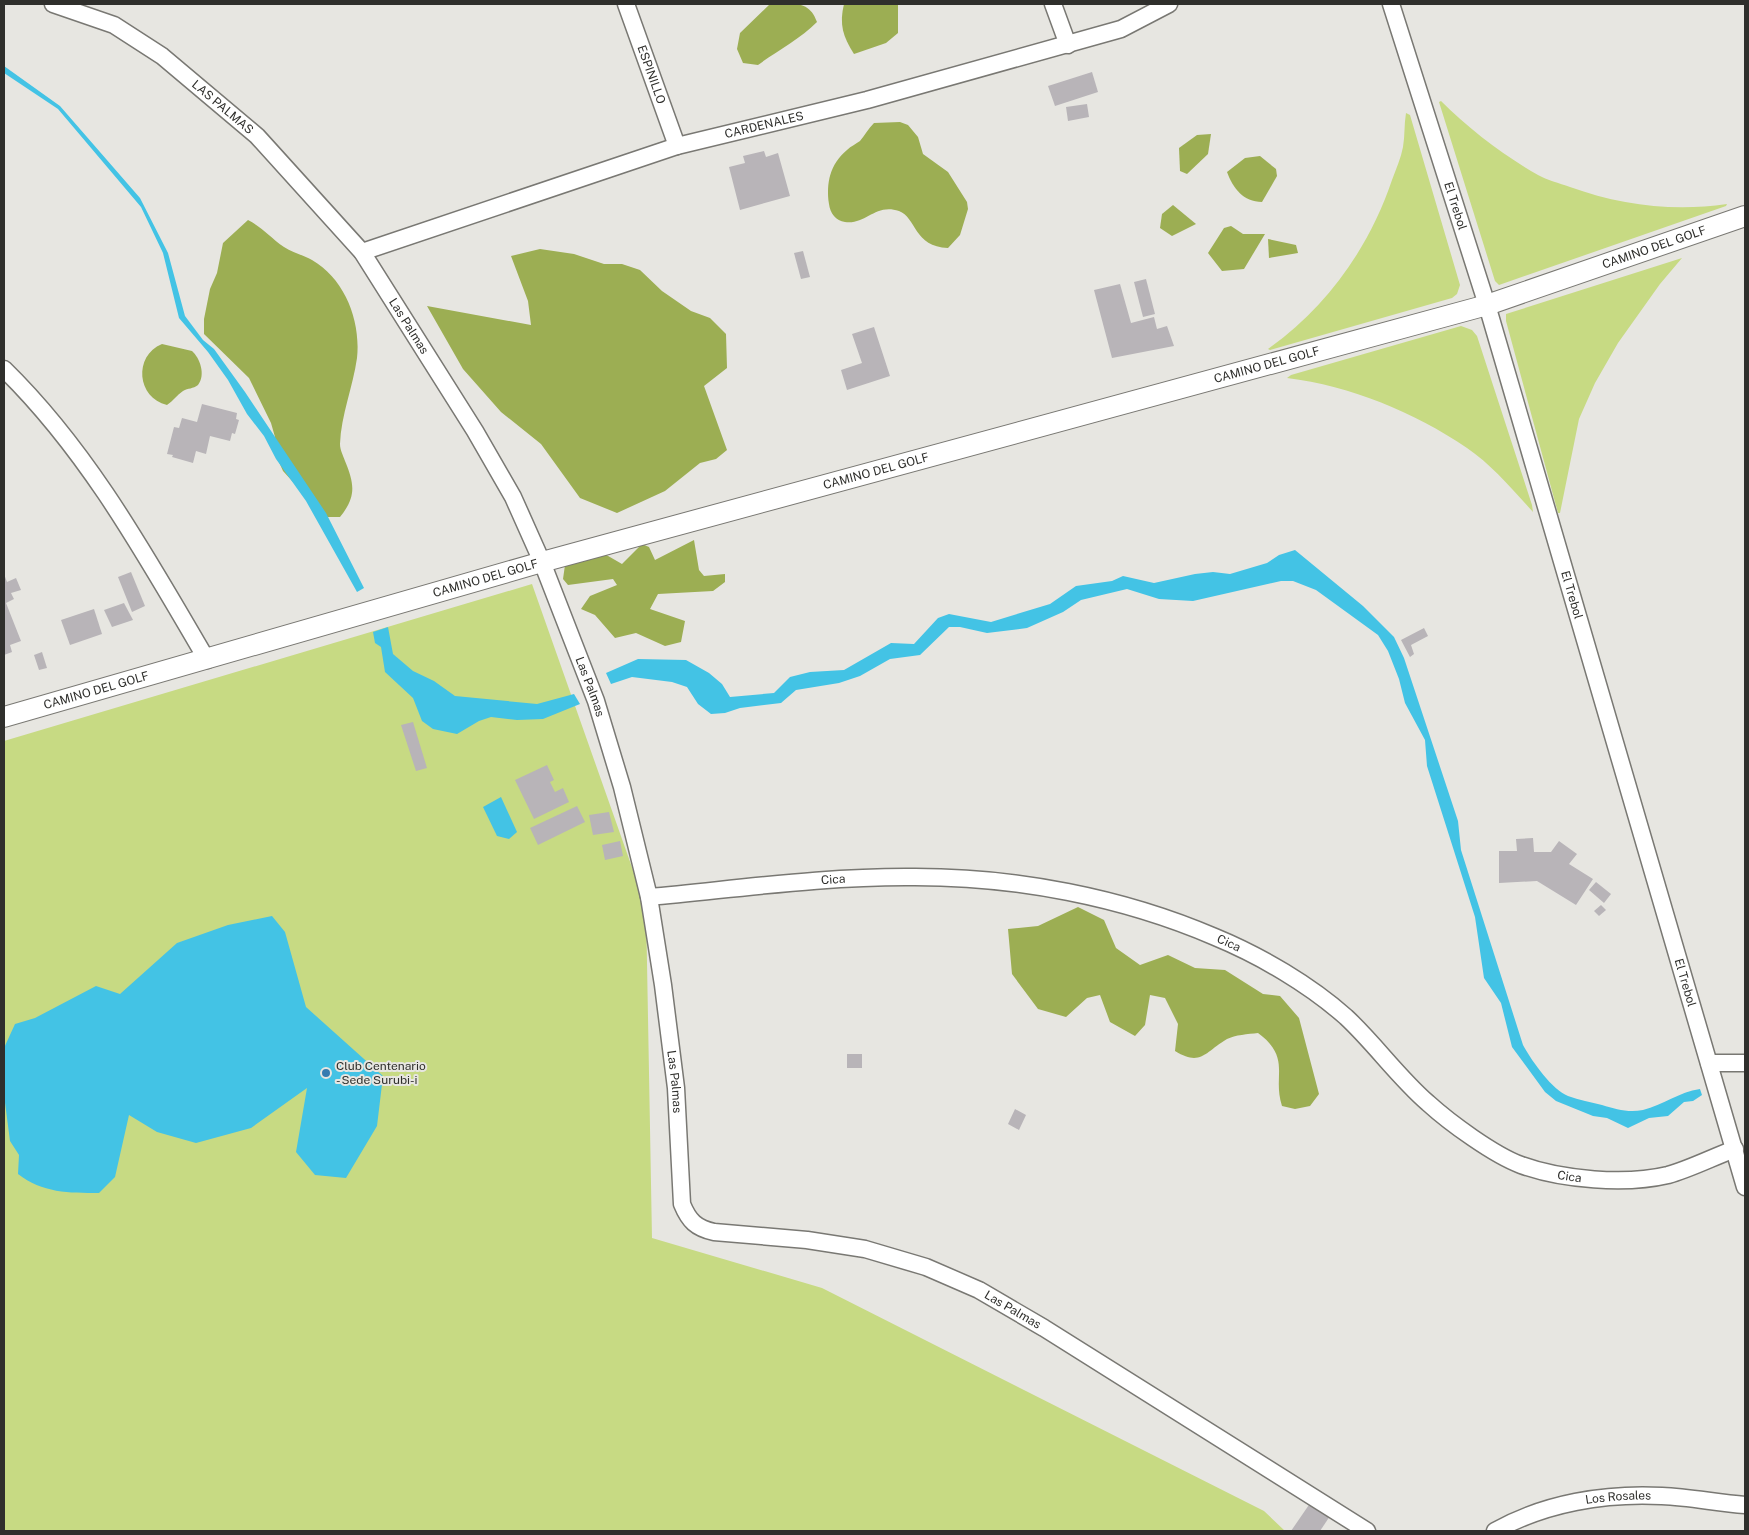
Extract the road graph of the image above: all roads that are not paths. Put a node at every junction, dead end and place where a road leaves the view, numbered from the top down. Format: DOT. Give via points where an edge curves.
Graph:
graph roads {
  1 [pos="53,4"];
  2 [pos="626,4"];
  3 [pos="1053,4"];
  4 [pos="1168,4"];
  5 [pos="1391,4"];
  6 [pos="1068,45"];
  7 [pos="677,146"];
  8 [pos="1745,216"];
  9 [pos="362,252"];
  10 [pos="1487,306"];
  11 [pos="4,369"];
  12 [pos="542,562"];
  13 [pos="207,660"];
  14 [pos="4,717"];
  15 [pos="649,898"];
  16 [pos="1708,1063"];
  17 [pos="1745,1063"];
  18 [pos="1735,1149"];
  19 [pos="1745,1187"];
  20 [pos="1745,1505"];
  21 [pos="1367,1531"];
  22 [pos="1496,1531"];
  1 -- 9 [label="street, LAS PALMAS" via="114,25 162,56 257,136"];
  2 -- 7 [label="street, ESPINILLO"];
  3 -- 6 [label="street"];
  4 -- 6 [label="street, CARDENALES" via="1121,29"];
  5 -- 10 [label="street, El Trebol"];
  6 -- 7 [label="street, CARDENALES" via="867,100"];
  7 -- 9 [label="street, CARDENALES"];
  8 -- 10 [label="street, CAMINO DEL GOLF"];
  9 -- 12 [label="street, Las Palmas" via="475,431 513,497"];
  10 -- 12 [label="street, CAMINO DEL GOLF"];
  10 -- 16 [label="street, El Trebol"];
  11 -- 13 [label="street" via="34,398 128,527"];
  12 -- 13 [label="street, CAMINO DEL GOLF"];
  12 -- 15 [label="street, Las Palmas" via="598,710 622,787"];
  13 -- 14 [label="street, CAMINO DEL GOLF"];
  15 -- 18 [label="street, Cica" via="810,881 915,876 1022,884 1097,898 1217,937 1308,986 1348,1019 1428,1104 1467,1134 1520,1165 1568,1176 1615,1180 1668,1175"];
  15 -- 21 [label="street, Las Palmas" via="676,1088 682,1204 688,1219 700,1228 714,1232 865,1249 926,1267 978,1290"];
  16 -- 17 [label="street"];
  16 -- 18 [label="street, El Trebol"];
  18 -- 19 [label="street, El Trebol"];
  20 -- 22 [label="street, Los Rosales" via="1662,1496 1613,1496 1570,1502"];
}
